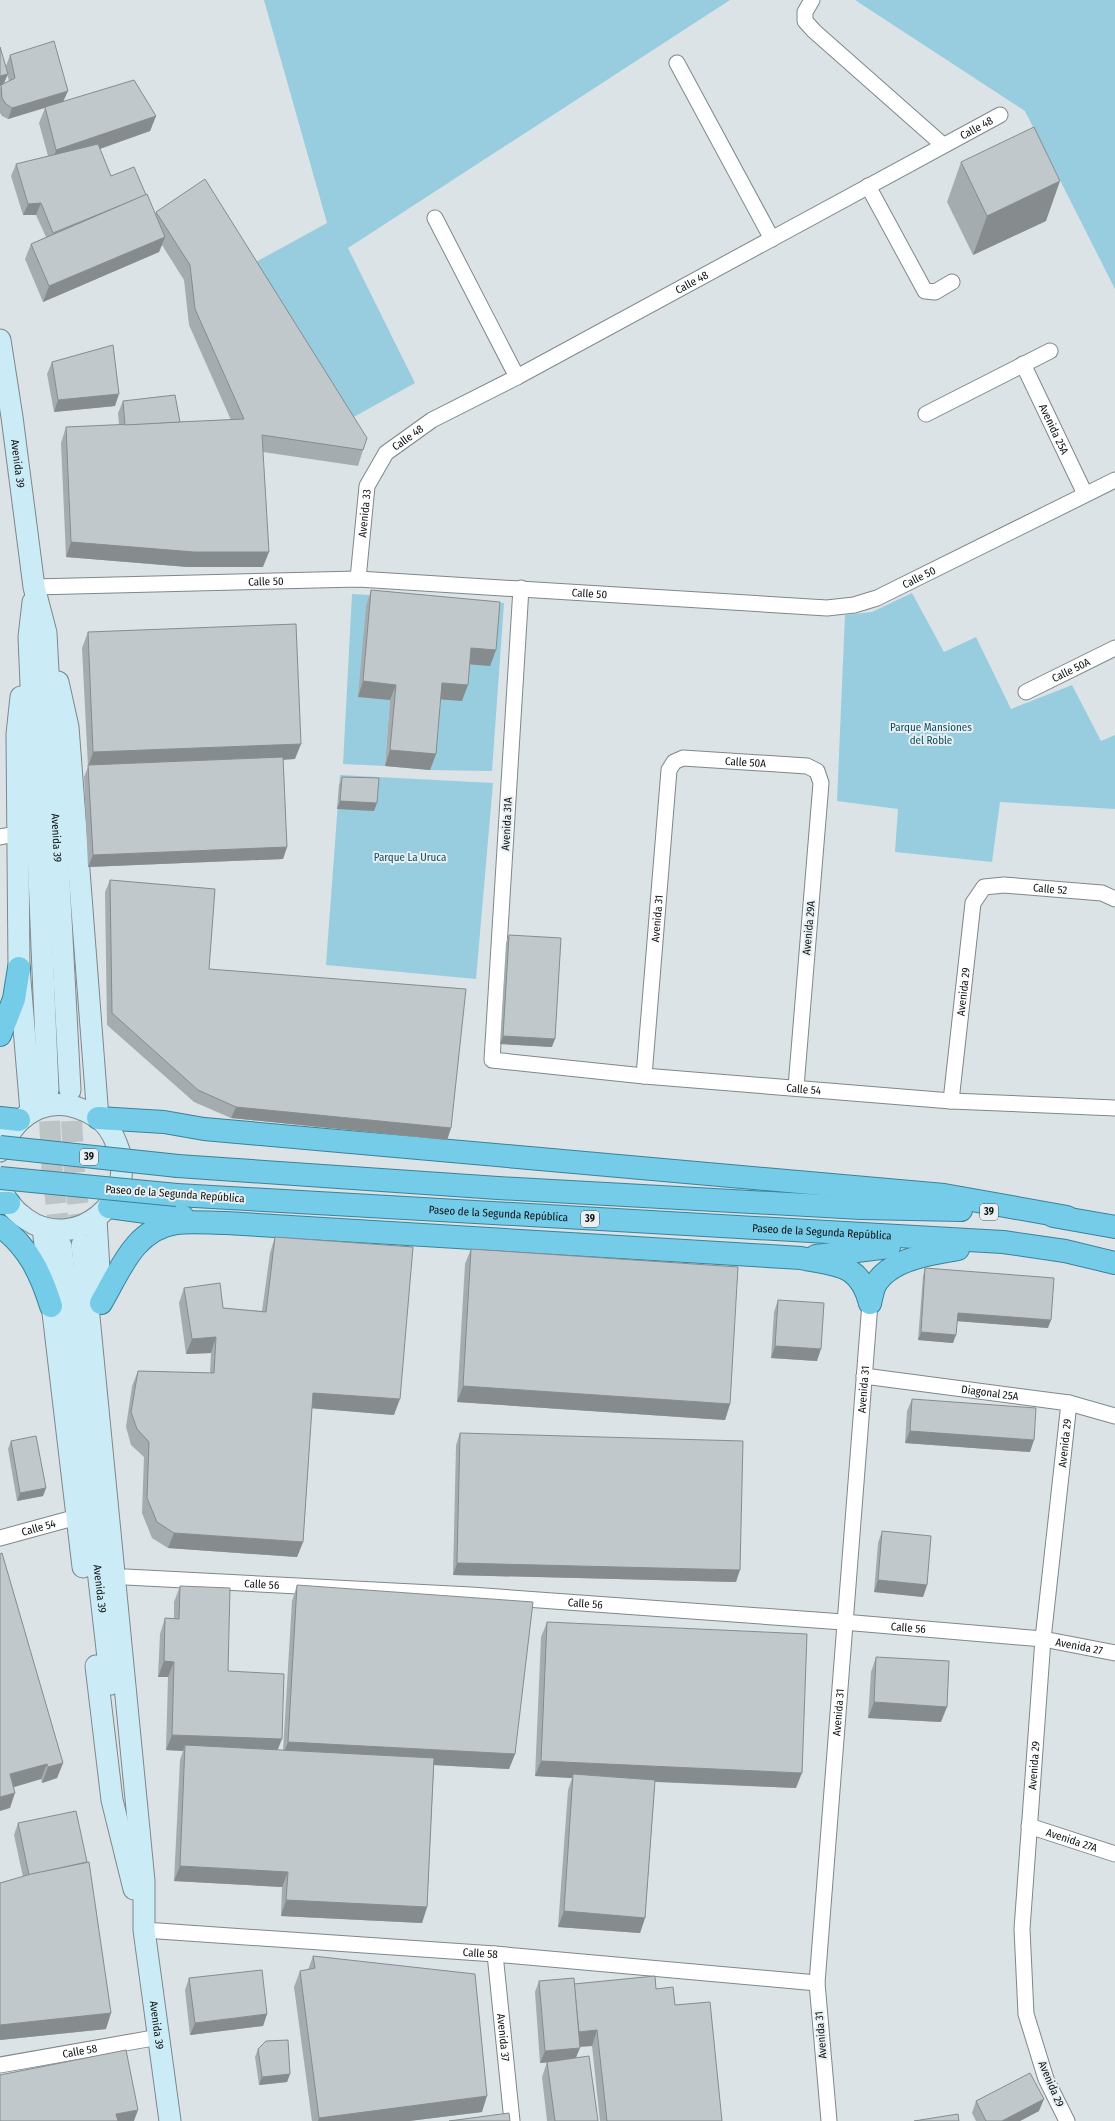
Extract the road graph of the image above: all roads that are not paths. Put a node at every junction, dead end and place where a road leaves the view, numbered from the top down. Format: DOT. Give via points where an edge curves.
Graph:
graph roads {
  1 [pos="812,0"];
  2 [pos="677,63"];
  3 [pos="1000,115"];
  4 [pos="943,146"];
  5 [pos="868,186"];
  6 [pos="435,218"];
  7 [pos="772,239"];
  8 [pos="952,282"];
  9 [pos="0,340"];
  10 [pos="1050,351"];
  11 [pos="1023,364"];
  12 [pos="517,377"];
  13 [pos="926,414"];
  14 [pos="386,453"];
  15 [pos="1115,480"];
  16 [pos="1085,494"];
  17 [pos="358,579"];
  18 [pos="34,587"];
  19 [pos="521,588"];
  20 [pos="37,635"];
  21 [pos="1115,648"];
  22 [pos="1026,692"];
  23 [pos="674,762"];
  24 [pos="817,771"];
  25 [pos="8,836"];
  26 [pos="984,887"];
  27 [pos="1115,898"];
  28 [pos="19,968"];
  29 [pos="0,1035"];
  30 [pos="492,1060"];
  31 [pos="644,1076"];
  32 [pos="796,1087"];
  33 [pos="48,1090"];
  34 [pos="70,1090"];
  35 [pos="951,1101"];
  36 [pos="1115,1108"];
  37 [pos="17,1117"];
  38 [pos="98,1118"];
  39 [pos="0,1148"];
  40 [pos="0,1151"];
  41 [pos="0,1178"];
  42 [pos="0,1183"];
  43 [pos="4,1203"];
  44 [pos="102,1213"];
  45 [pos="1067,1217"];
  46 [pos="226,1223"];
  47 [pos="0,1226"];
  48 [pos="1115,1227"];
  49 [pos="43,1228"];
  50 [pos="941,1240"];
  51 [pos="1003,1242"];
  52 [pos="82,1245"];
  53 [pos="61,1246"];
  54 [pos="801,1258"];
  55 [pos="1115,1263"];
  56 [pos="101,1303"];
  57 [pos="870,1303"];
  58 [pos="51,1306"];
  59 [pos="864,1376"];
  60 [pos="1069,1402"];
  61 [pos="1115,1416"];
  62 [pos="77,1517"];
  63 [pos="0,1538"];
  64 [pos="126,1577"];
  65 [pos="843,1622"];
  66 [pos="1043,1640"];
  67 [pos="1115,1653"];
  68 [pos="1030,1826"];
  69 [pos="1115,1854"];
  70 [pos="139,1887"];
  71 [pos="144,1930"];
  72 [pos="495,1954"];
  73 [pos="816,1983"];
  74 [pos="159,2037"];
  75 [pos="0,2065"];
  76 [pos="170,2121"];
  77 [pos="512,2121"];
  78 [pos="829,2121"];
  79 [pos="1067,2121"];
  1 -- 4 [label="street" via="805,12 805,21"];
  2 -- 7 [label="street"];
  3 -- 4 [label="street, Calle 48"];
  4 -- 5 [label="street, Calle 48"];
  5 -- 7 [label="street, Calle 48"];
  5 -- 8 [label="street" via="925,292 935,292"];
  6 -- 12 [label="street"];
  7 -- 12 [label="street, Calle 48"];
  9 -- 18 [label="main road, Avenida 39"];
  10 -- 11 [label="street"];
  11 -- 13 [label="street"];
  11 -- 16 [label="street, Avenida 25A"];
  12 -- 14 [label="street, Calle 48" via="432,420"];
  14 -- 17 [label="street, Avenida 33" via="367,486"];
  15 -- 16 [label="street, Calle 50"];
  16 -- 19 [label="street, Calle 50" via="877,598 854,605 827,608"];
  17 -- 18 [label="street, Calle 50"];
  17 -- 19 [label="street, Calle 50"];
  18 -- 20 [label="main road, Avenida 39"];
  19 -- 30 [label="street, Avenida 31A"];
  20 -- 25 [label="main road" via="17,734"];
  20 -- 33 [label="main road, Avenida 39"];
  20 -- 34 [label="main road, Avenida 39"];
  20 -- 38 [label="main road" via="68,727"];
  21 -- 22 [label="street, Calle 50A"];
  23 -- 24 [label="street, Calle 50A" via="683,758 807,766"];
  23 -- 31 [label="street, Avenida 31" via="669,770"];
  24 -- 32 [label="street, Avenida 29A" via="821,783"];
  25 -- 28 [label="main road"];
  26 -- 27 [label="street, Calle 52" via="1004,885 1102,893"];
  26 -- 35 [label="street, Avenida 29" via="973,903"];
  28 -- 29 [label="highway" via="14,999"];
  28 -- 37 [label="main road"];
  30 -- 31 [label="street, Calle 54"];
  31 -- 32 [label="street, Calle 54"];
  32 -- 35 [label="street, Calle 54"];
  35 -- 36 [label="street, Calle 54"];
  37 -- 38 [label="main road" via="48,1106 65,1105 82,1109"];
  37 -- 40 [label="main road"];
  38 -- 44 [label="main road" via="113,1134 121,1153 122,1174 116,1195"];
  38 -- 45 [label="highway" via="936,1194"];
  39 -- 45 [label="highway, 39, bridge" via="178,1166 498,1188 861,1208 951,1209"];
  41 -- 50 [label="highway, Paseo de la Segunda República / 39, bridge" via="177,1195"];
  42 -- 43 [label="main road"];
  43 -- 49 [label="main road"];
  44 -- 46 [label="highway"];
  44 -- 49 [label="main road" via="79,1227 61,1230"];
  44 -- 56 [label="main road"];
  45 -- 48 [label="highway, 39"];
  46 -- 54 [label="highway"];
  46 -- 56 [label="highway" via="176,1223 155,1231 138,1242 126,1258"];
  47 -- 58 [label="highway" via="29,1254 43,1278"];
  49 -- 58 [label="main road"];
  50 -- 51 [label="highway, Paseo de la Segunda República / 39"];
  50 -- 54 [label="highway"];
  51 -- 55 [label="highway, Paseo de la Segunda República / 39" via="1065,1251"];
  51 -- 57 [label="highway" via="933,1253 899,1265 877,1282"];
  52 -- 70 [label="main road, Avenida 39"];
  53 -- 70 [label="main road, Avenida 39"];
  54 -- 57 [label="highway" via="851,1269 860,1278"];
  56 -- 64 [label="main road"];
  57 -- 59 [label="street, Avenida 31"];
  58 -- 62 [label="main road"];
  59 -- 60 [label="street, Diagonal 25A"];
  59 -- 65 [label="street, Avenida 31"];
  60 -- 61 [label="street, Diagonal 25A"];
  60 -- 66 [label="street, Avenida 29"];
  62 -- 63 [label="street, Calle 54"];
  62 -- 70 [label="main road" via="112,1800"];
  64 -- 65 [label="street, Calle 56" via="463,1594"];
  64 -- 70 [label="main road" via="144,1797"];
  65 -- 66 [label="street, Calle 56"];
  65 -- 73 [label="street, Avenida 31"];
  66 -- 67 [label="street, Avenida 27"];
  66 -- 68 [label="street, Avenida 29"];
  68 -- 69 [label="street, Avenida 27A"];
  68 -- 79 [label="street, Avenida 29" via="1022,1929 1026,2014 1046,2079"];
  70 -- 71 [label="main road, Avenida 39"];
  71 -- 72 [label="street, Calle 58"];
  71 -- 74 [label="main road, Avenida 39"];
  72 -- 73 [label="street, Calle 58"];
  72 -- 77 [label="street, Avenida 37"];
  73 -- 78 [label="street, Avenida 31"];
  74 -- 75 [label="street, Calle 58"];
  74 -- 76 [label="main road, Avenida 39"];
}
